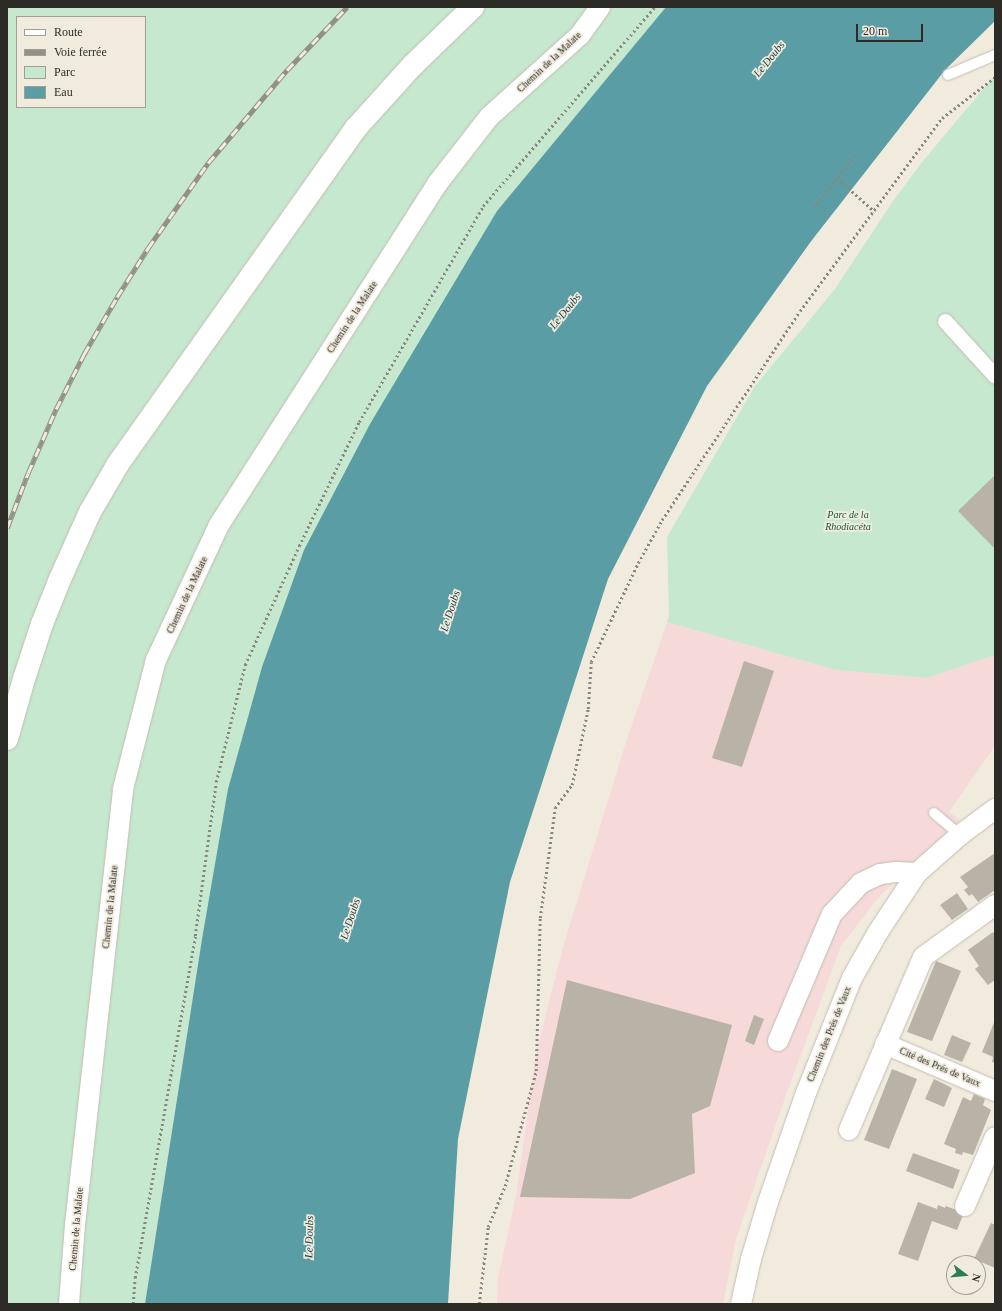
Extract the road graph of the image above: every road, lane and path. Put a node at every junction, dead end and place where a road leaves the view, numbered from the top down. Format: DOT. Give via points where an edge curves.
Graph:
graph roads {
  1 [pos="473,7"];
  2 [pos="600,7"];
  3 [pos="654,7"];
  4 [pos="995,55"];
  5 [pos="948,75"];
  6 [pos="995,77"];
  7 [pos="855,155"];
  8 [pos="837,178"];
  9 [pos="814,208"];
  10 [pos="874,211"];
  11 [pos="945,321"];
  12 [pos="995,376"];
  13 [pos="7,739"];
  14 [pos="995,809"];
  15 [pos="934,813"];
  16 [pos="960,835"];
  17 [pos="917,873"];
  18 [pos="995,905"];
  19 [pos="778,1041"];
  20 [pos="885,1044"];
  21 [pos="995,1091"];
  22 [pos="849,1130"];
  23 [pos="995,1138"];
  24 [pos="965,1206"];
  25 [pos="69,1304"];
  26 [pos="133,1304"];
  27 [pos="479,1304"];
  28 [pos="741,1304"];
  1 -- 13 [label="main road" via="412,66 356,128 118,464 90,512 60,578 26,672"];
  2 -- 25 [label="street, Chemin de la Malate" via="580,35 489,117 437,184 219,525 156,660 123,790 76,1218"];
  3 -- 26 [label="path" via="483,206 359,422 245,665 216,782 195,936 135,1278"];
  4 -- 5 [label="lane"];
  6 -- 10 [label="path" via="942,118"];
  7 -- 8 [label="path"];
  8 -- 9 [label="path"];
  8 -- 10 [label="path"];
  10 -- 27 [label="path" via="800,311 662,520 638,563 591,662 588,710 572,785 555,808 542,903 536,1071 505,1186 488,1227"];
  11 -- 12 [label="street"];
  14 -- 16 [label="street, Chemin des Prés de Vaux"];
  15 -- 16 [label="lane"];
  16 -- 17 [label="street, Chemin des Prés de Vaux"];
  17 -- 19 [label="street" via="880,874 862,883 832,914"];
  17 -- 28 [label="street, Chemin des Prés de Vaux" via="878,932 849,985 806,1093 768,1202"];
  18 -- 20 [label="street" via="923,956"];
  20 -- 21 [label="street, Cité des Prés de Vaux"];
  20 -- 22 [label="street"];
  23 -- 24 [label="street"];
}
